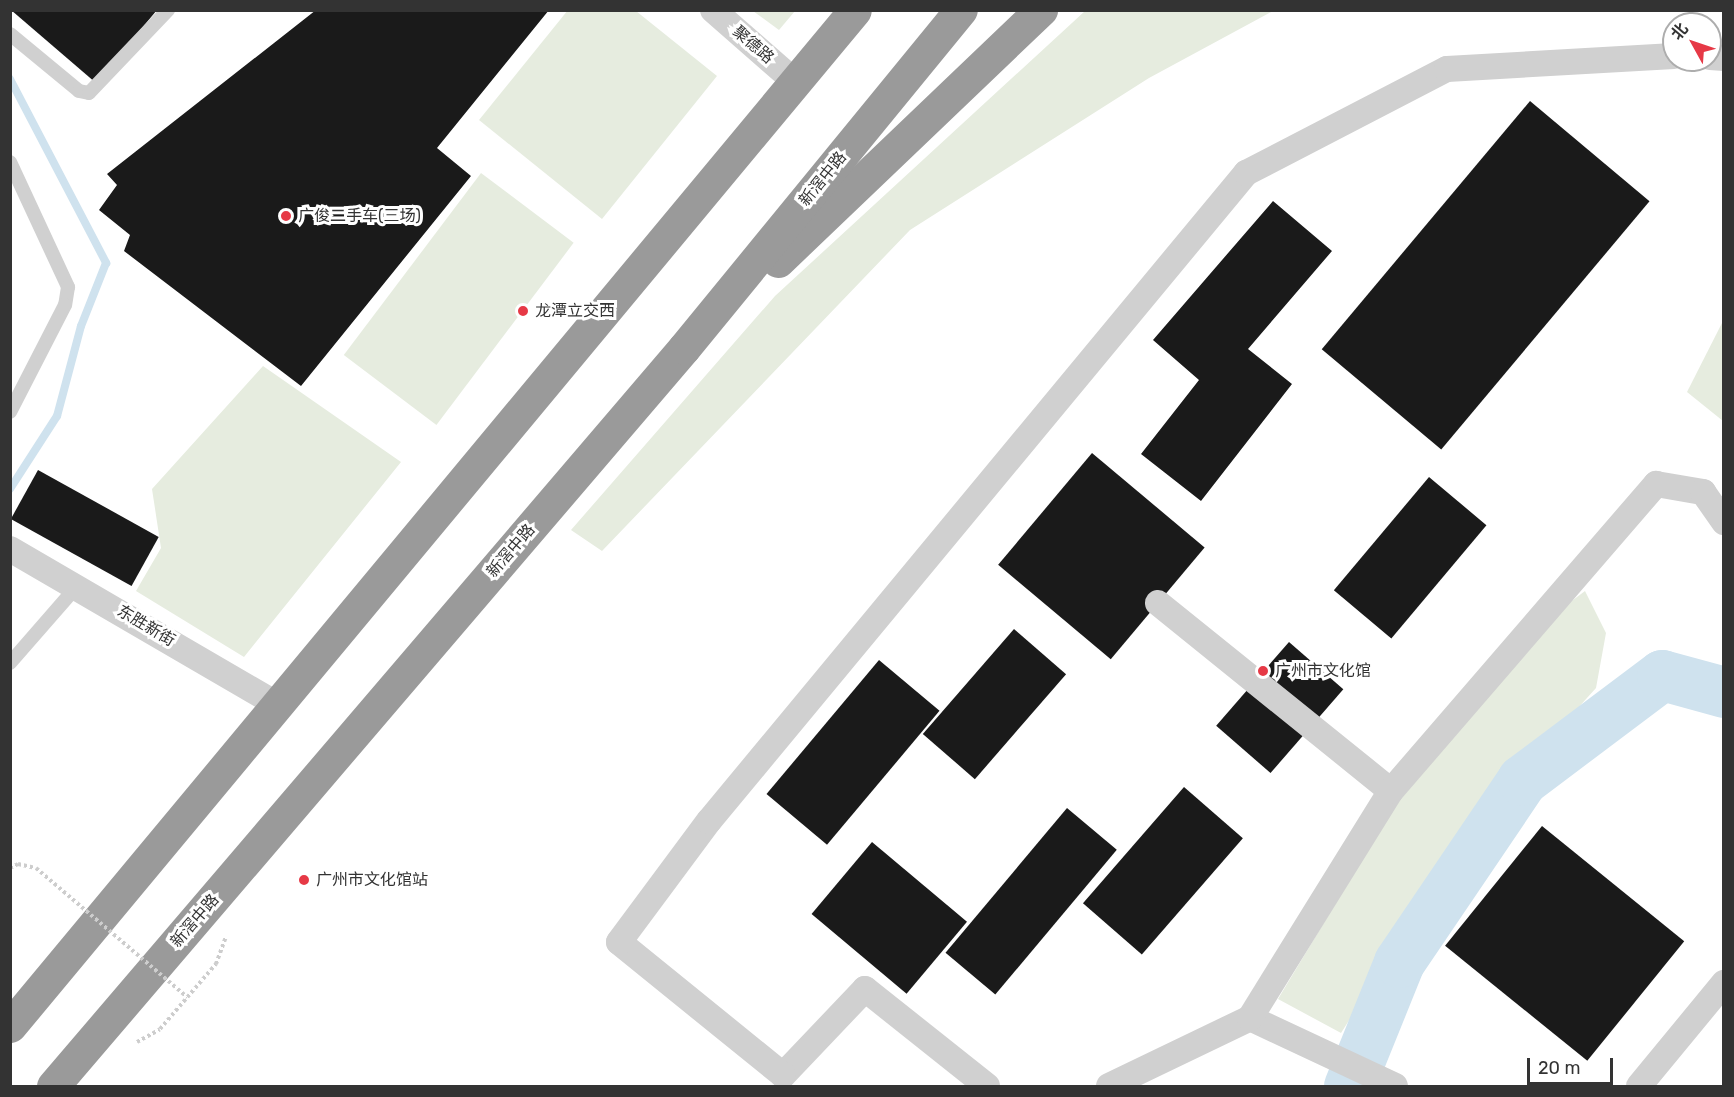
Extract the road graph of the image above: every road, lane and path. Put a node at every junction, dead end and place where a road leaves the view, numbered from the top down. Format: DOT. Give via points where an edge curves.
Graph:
graph roads {
  1 [pos="168,10"];
  2 [pos="837,10"];
  3 [pos="855,10"];
  4 [pos="961,10"];
  5 [pos="1026,10"];
  6 [pos="1041,10"];
  7 [pos="717,12"];
  8 [pos="10,34"];
  9 [pos="1662,57"];
  10 [pos="793,80"];
  11 [pos="933,114"];
  12 [pos="10,162"];
  13 [pos="684,348"];
  14 [pos="10,412"];
  15 [pos="1724,522"];
  16 [pos="10,549"];
  17 [pos="78,585"];
  18 [pos="1158,603"];
  19 [pos="10,663"];
  20 [pos="280,706"];
  21 [pos="1391,791"];
  22 [pos="10,868"];
  23 [pos="226,937"];
  24 [pos="1724,982"];
  25 [pos="187,997"];
  26 [pos="1250,1018"];
  27 [pos="10,1026"];
  28 [pos="137,1042"];
  29 [pos="53,1086"];
  30 [pos="987,1086"];
  31 [pos="1109,1086"];
  32 [pos="1395,1086"];
  33 [pos="1639,1086"];
  1 -- 8 [label="lane" via="89,93 79,91"];
  2 -- 10 [label="highway"];
  3 -- 10 [label="highway"];
  4 -- 13 [label="highway, 新滘中路"];
  5 -- 11 [label="highway"];
  6 -- 11 [label="highway"];
  7 -- 10 [label="street, 聚德路"];
  9 -- 30 [label="street" via="1447,69 1246,173 709,821 619,942 783,1075 865,989"];
  10 -- 20 [label="highway"];
  11 -- 13 [label="highway"];
  12 -- 14 [label="lane" via="68,287 65,305"];
  13 -- 29 [label="highway, 新滘中路"];
  15 -- 21 [label="street" via="1702,492 1656,484"];
  16 -- 17 [label="street, 东胜新街"];
  17 -- 19 [label="lane"];
  17 -- 20 [label="street, 东胜新街"];
  18 -- 21 [label="street"];
  20 -- 27 [label="highway"];
  21 -- 26 [label="street"];
  22 -- 25 [label="path, bridge" via="18,864 36,868"];
  23 -- 25 [label="path" via="216,964"];
  24 -- 33 [label="street"];
  25 -- 28 [label="path" via="160,1029"];
  26 -- 31 [label="street"];
  26 -- 32 [label="street"];
}
